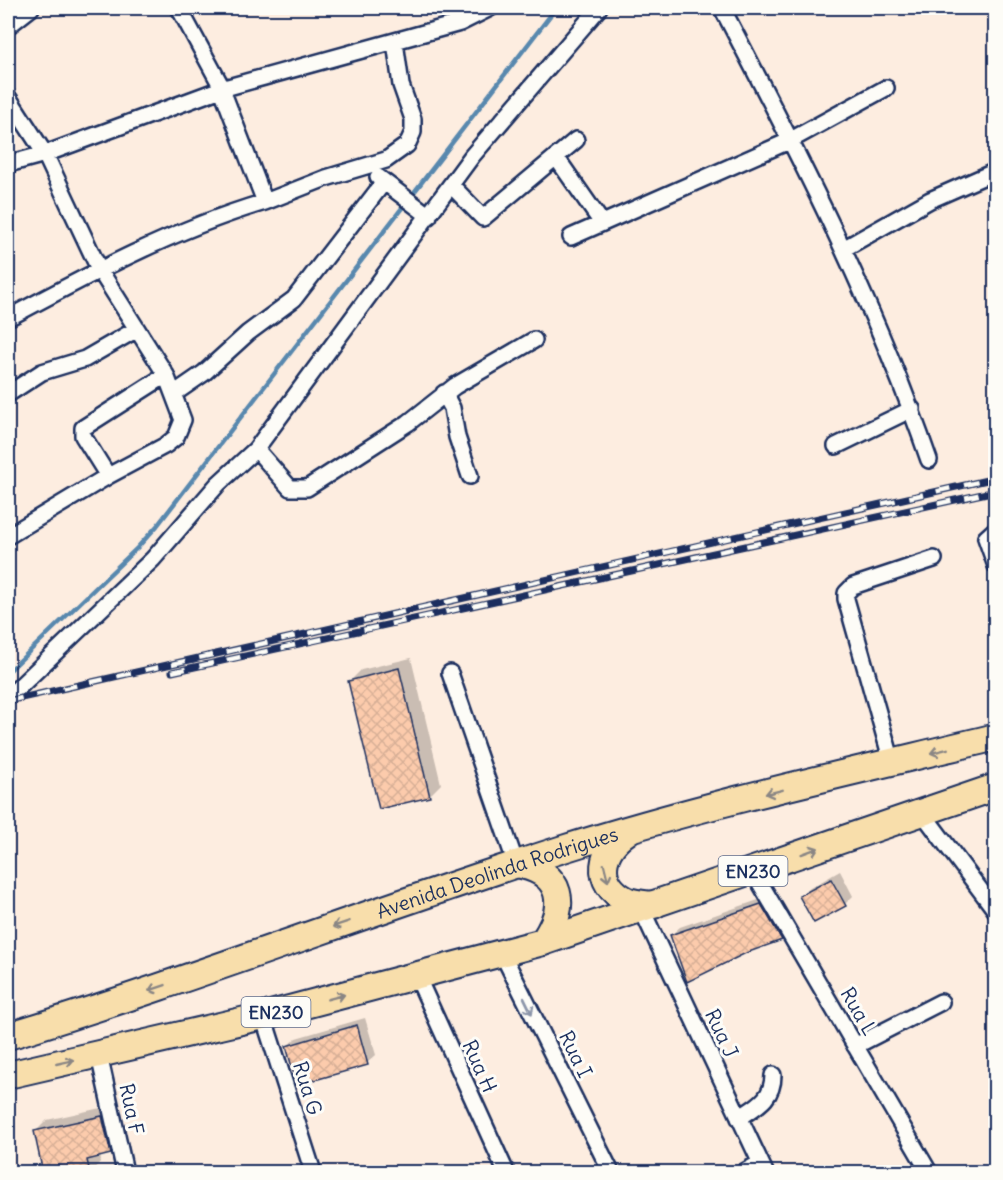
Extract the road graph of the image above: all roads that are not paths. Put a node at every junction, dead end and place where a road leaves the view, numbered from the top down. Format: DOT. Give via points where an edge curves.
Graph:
graph roads {
  1 [pos="31,8"];
  2 [pos="179,8"];
  3 [pos="451,8"];
  4 [pos="490,8"];
  5 [pos="598,8"];
  6 [pos="722,8"];
  7 [pos="460,23"];
  8 [pos="8,26"];
  9 [pos="395,42"];
  10 [pos="886,88"];
  11 [pos="221,89"];
  12 [pos="8,97"];
  13 [pos="576,140"];
  14 [pos="789,141"];
  15 [pos="45,154"];
  16 [pos="556,157"];
  17 [pos="8,164"];
  18 [pos="366,167"];
  19 [pos="996,171"];
  20 [pos="451,185"];
  21 [pos="388,186"];
  22 [pos="265,202"];
  23 [pos="424,213"];
  24 [pos="602,223"];
  25 [pos="571,237"];
  26 [pos="845,248"];
  27 [pos="99,269"];
  28 [pos="8,318"];
  29 [pos="136,329"];
  30 [pos="534,340"];
  31 [pos="166,375"];
  32 [pos="175,393"];
  33 [pos="444,393"];
  34 [pos="8,394"];
  35 [pos="912,409"];
  36 [pos="836,446"];
  37 [pos="256,450"];
  38 [pos="929,460"];
  39 [pos="108,476"];
  40 [pos="470,476"];
  41 [pos="996,528"];
  42 [pos="8,536"];
  43 [pos="934,559"];
  44 [pos="996,566"];
  45 [pos="450,673"];
  46 [pos="15,691"];
  47 [pos="996,737"];
  48 [pos="892,762"];
  49 [pos="996,787"];
  50 [pos="921,811"];
  51 [pos="633,828"];
  52 [pos="516,864"];
  53 [pos="753,871"];
  54 [pos="649,908"];
  55 [pos="996,911"];
  56 [pos="543,942"];
  57 [pos="502,953"];
  58 [pos="417,976"];
  59 [pos="941,1002"];
  60 [pos="263,1016"];
  61 [pos="8,1036"];
  62 [pos="855,1046"];
  63 [pos="99,1055"];
  64 [pos="8,1075"];
  65 [pos="773,1075"];
  66 [pos="739,1118"];
  67 [pos="763,1168"];
  68 [pos="125,1173"];
  69 [pos="313,1173"];
  70 [pos="506,1173"];
  71 [pos="611,1173"];
  72 [pos="744,1173"];
  73 [pos="929,1173"];
  1 -- 8 [label="street"];
  2 -- 11 [label="street"];
  3 -- 7 [label="street"];
  4 -- 7 [label="street"];
  5 -- 20 [label="street" via="471,156"];
  6 -- 14 [label="street"];
  7 -- 9 [label="street"];
  9 -- 11 [label="street"];
  9 -- 18 [label="street" via="413,132 397,154"];
  10 -- 14 [label="street"];
  11 -- 15 [label="street"];
  11 -- 22 [label="street"];
  12 -- 15 [label="street"];
  13 -- 16 [label="street"];
  14 -- 24 [label="street"];
  14 -- 26 [label="street"];
  15 -- 17 [label="street"];
  15 -- 27 [label="street"];
  16 -- 20 [label="street" via="483,218"];
  16 -- 24 [label="street"];
  18 -- 21 [label="street"];
  18 -- 22 [label="street"];
  19 -- 26 [label="street" via="930,200"];
  20 -- 23 [label="street"];
  21 -- 23 [label="street"];
  21 -- 32 [label="street" via="294,299"];
  22 -- 27 [label="street"];
  23 -- 37 [label="street"];
  24 -- 25 [label="street"];
  26 -- 35 [label="street"];
  27 -- 28 [label="street"];
  27 -- 29 [label="street"];
  29 -- 31 [label="street"];
  29 -- 34 [label="street" via="85,360 42,372"];
  30 -- 33 [label="street"];
  31 -- 32 [label="street"];
  31 -- 39 [label="street" via="83,428 83,436"];
  32 -- 39 [label="street" via="183,420 176,437"];
  33 -- 37 [label="street" via="408,423 307,488 290,488"];
  33 -- 40 [label="street" via="452,408"];
  35 -- 36 [label="street"];
  35 -- 38 [label="street"];
  37 -- 46 [label="street" via="218,484 153,559"];
  39 -- 42 [label="street"];
  41 -- 44 [label="street" via="986,538"];
  43 -- 48 [label="street" via="853,586 846,593"];
  45 -- 52 [label="street"];
  47 -- 48 [label="highway, Avenida Deolinda Rodrigues, one-way"];
  48 -- 51 [label="highway, Avenida Deolinda Rodrigues, one-way"];
  49 -- 50 [label="highway, EN230"];
  53 -- 50 [label="highway, EN230, one-way"];
  50 -- 55 [label="street"];
  51 -- 52 [label="highway, Avenida Deolinda Rodrigues"];
  51 -- 54 [label="highway, one-way" via="606,852 606,877 612,890"];
  52 -- 56 [label="highway" via="535,867 554,887 559,903 557,918"];
  52 -- 61 [label="highway, Avenida Deolinda Rodrigues, one-way"];
  53 -- 54 [label="highway, EN230"];
  53 -- 62 [label="street, Rua L"];
  54 -- 56 [label="highway, EN230"];
  54 -- 66 [label="street, Rua J"];
  56 -- 57 [label="highway, EN230"];
  57 -- 58 [label="highway, EN230"];
  57 -- 71 [label="street, Rua I, one-way"];
  60 -- 58 [label="highway, EN230, one-way"];
  58 -- 70 [label="street, Rua H"];
  59 -- 62 [label="street"];
  60 -- 63 [label="highway, EN230"];
  60 -- 69 [label="street, Rua G"];
  62 -- 73 [label="street, Rua L"];
  64 -- 63 [label="highway, EN230, one-way"];
  63 -- 68 [label="street, Rua F"];
  65 -- 66 [label="street" via="766,1100"];
  66 -- 67 [label="street, Rua J"];
  67 -- 72 [label="street"];
}
